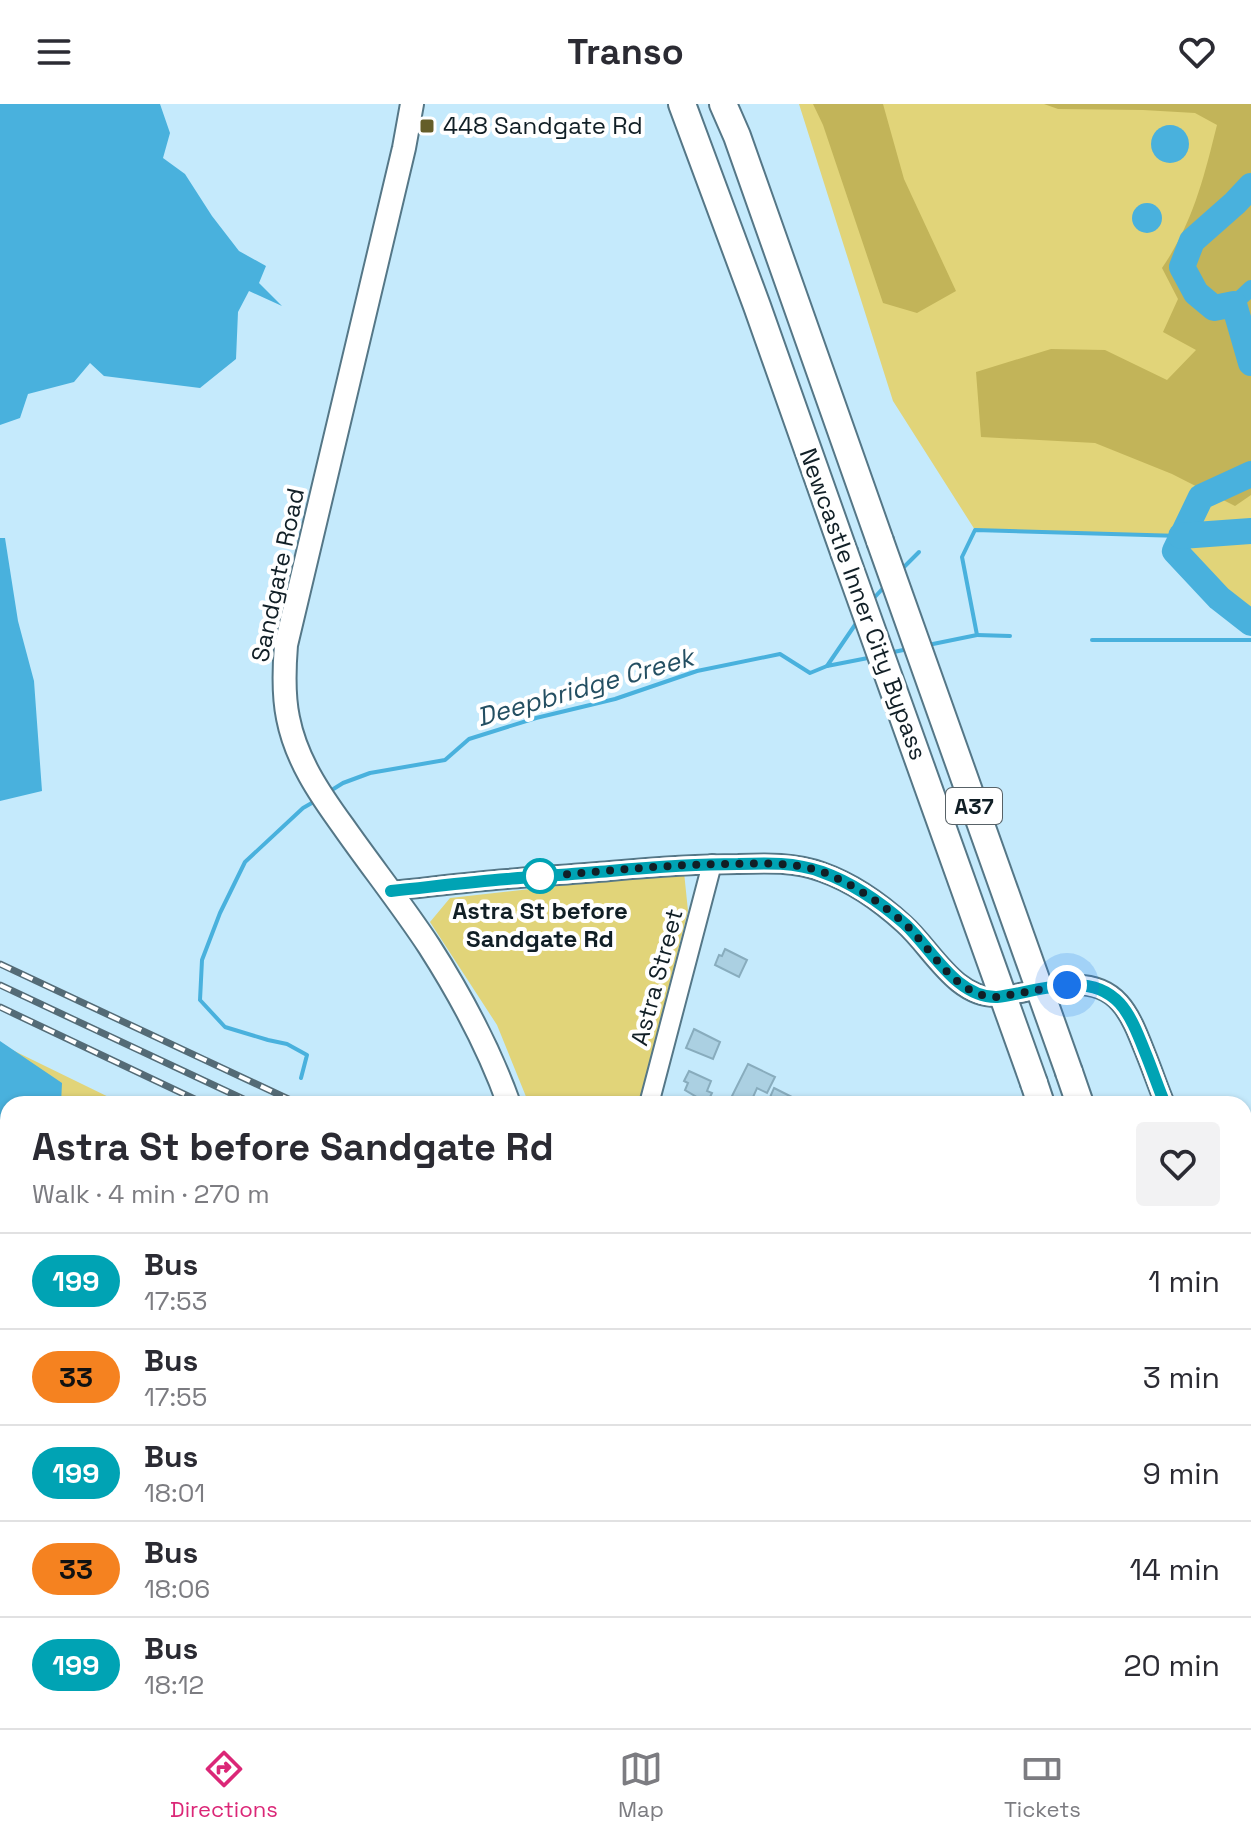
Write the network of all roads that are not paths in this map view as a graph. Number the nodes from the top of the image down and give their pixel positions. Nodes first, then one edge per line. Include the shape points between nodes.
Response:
1 (415, 104) edge
2 (682, 104) edge
3 (726, 104) edge
4 (712, 864) junction
5 (391, 891) junction
6 (1037, 1094) edge
7 (506, 1096) edge
8 (653, 1096) edge
9 (1077, 1096) edge
10 (1162, 1096) edge

1 - 5 main road, Sandgate Road via 286,645 284,682 288,719 303,764
2 - 6 highway, Newcastle Inner City Bypass / A37, bridge
3 - 9 highway, Newcastle Inner City Bypass / A37, bridge
4 - 5 street
4 - 8 street, Astra Street
4 - 10 street via 799,865 846,882 887,908 960,985 977,994 997,997 1067,985 1109,994 1131,1017
5 - 7 main road, Sandgate Road via 469,1013

